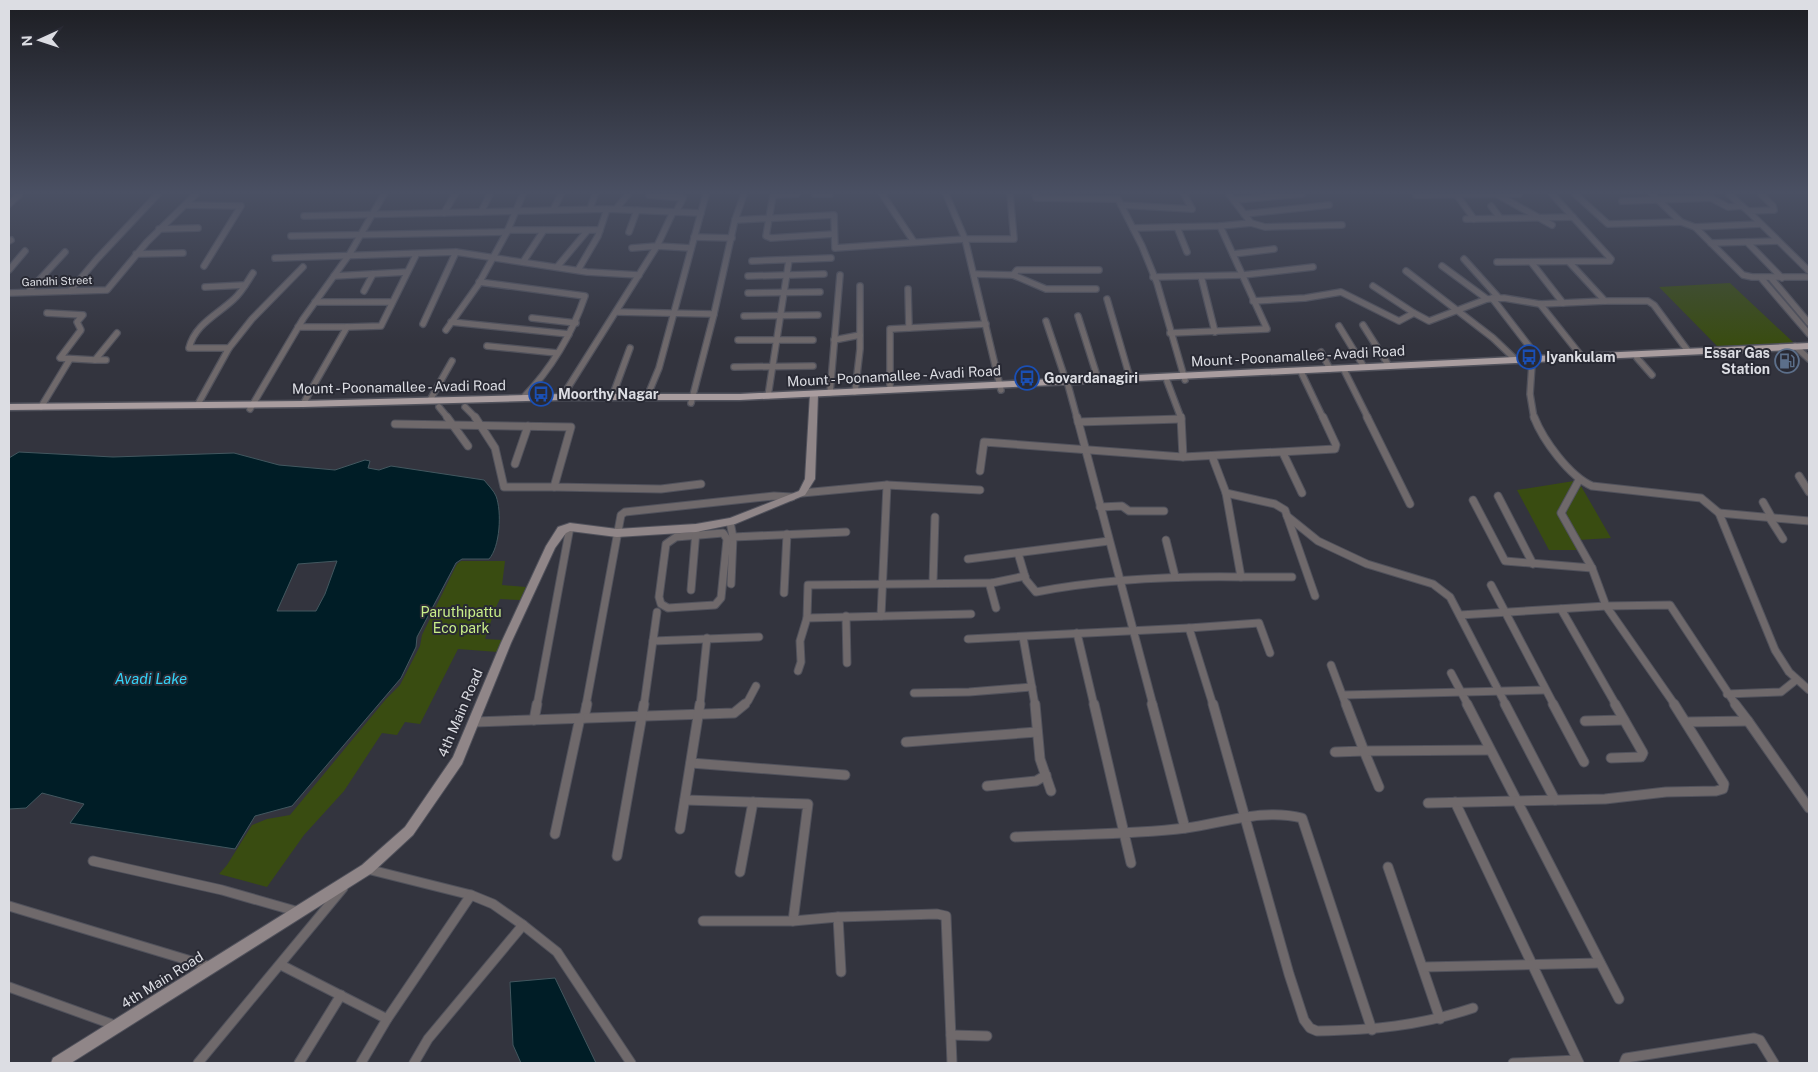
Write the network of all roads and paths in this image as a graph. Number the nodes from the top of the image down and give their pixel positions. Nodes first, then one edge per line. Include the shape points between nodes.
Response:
1 (110, 244) edge
2 (145, 244) edge
3 (218, 244) edge
4 (356, 244) edge
5 (500, 244) edge
6 (535, 244) edge
7 (576, 244) edge
8 (592, 244) edge
9 (692, 244) edge
10 (731, 244) edge
11 (835, 244) edge
12 (887, 244) edge
13 (966, 244) edge
14 (1140, 244) edge
15 (1183, 244) edge
16 (1228, 244) edge
17 (1597, 244) edge
18 (1712, 244) edge
19 (1749, 244) edge
20 (1781, 244) edge
21 (657, 246) junction
22 (632, 248) dead end
23 (691, 248) junction
24 (1274, 249) dead end
25 (25, 251) dead end
26 (65, 252) dead end
27 (456, 252) junction
28 (1187, 252) dead end
29 (183, 253) dead end
30 (136, 254) junction
31 (1233, 254) junction
32 (349, 255) junction
33 (416, 255) junction
34 (493, 257) junction
35 (274, 258) dead end
36 (830, 258) dead end
37 (1464, 259) dead end
38 (789, 260) junction
39 (752, 261) dead end
40 (523, 262) junction
41 (1497, 262) dead end
42 (1531, 262) junction
43 (1569, 262) junction
44 (204, 266) dead end
45 (1442, 266) dead end
46 (303, 267) dead end
47 (557, 267) junction
48 (1313, 267) dead end
49 (9, 270) edge
50 (578, 270) junction
51 (1100, 270) dead end
52 (1809, 270) edge
53 (1406, 271) dead end
54 (253, 272) dead end
55 (407, 272) junction
56 (373, 274) junction
57 (824, 274) dead end
58 (974, 274) junction
59 (639, 275) junction
60 (787, 275) junction
61 (840, 275) dead end
62 (1013, 275) junction
63 (1243, 275) junction
64 (334, 276) junction
65 (748, 276) dead end
66 (1201, 276) junction
67 (1153, 277) junction
68 (1809, 277) edge
69 (1761, 278) junction
70 (1771, 278) junction
71 (1782, 278) junction
72 (479, 282) junction
73 (245, 285) junction
74 (860, 286) dead end
75 (1373, 286) dead end
76 (205, 287) dead end
77 (908, 289) dead end
78 (1096, 289) dead end
79 (70, 291) junction
80 (364, 291) dead end
81 (29, 292) junction
82 (784, 292) junction
83 (820, 292) dead end
84 (9, 293) edge
85 (748, 293) dead end
86 (1493, 298) junction
87 (1107, 299) dead end
88 (1253, 300) junction
89 (1605, 301) junction
90 (315, 302) junction
91 (392, 302) junction
92 (1563, 303) junction
93 (1540, 304) junction
94 (1457, 310) junction
95 (616, 312) junction
96 (46, 313) dead end
97 (674, 313) junction
98 (1414, 313) junction
99 (714, 314) junction
100 (818, 315) dead end
101 (744, 316) dead end
102 (781, 316) junction
103 (1078, 316) dead end
104 (532, 318) dead end
105 (1046, 320) dead end
106 (451, 322) junction
107 (576, 323) junction
108 (1809, 323) edge
109 (423, 324) dead end
110 (986, 324) junction
111 (1363, 325) dead end
112 (1339, 326) dead end
113 (298, 327) junction
114 (347, 327) junction
115 (910, 328) junction
116 (446, 330) dead end
117 (1215, 332) junction
118 (117, 333) dead end
119 (1170, 333) junction
120 (569, 334) junction
121 (1809, 334) edge
122 (860, 335) junction
123 (738, 340) dead end
124 (777, 340) junction
125 (814, 340) dead end
126 (834, 340) junction
127 (487, 346) dead end
128 (229, 348) junction
129 (630, 348) dead end
130 (1804, 349) edge
131 (1688, 351) junction
132 (1321, 352) dead end
133 (557, 353) junction
134 (1582, 357) junction
135 (1638, 358) junction
136 (70, 359) junction
137 (1809, 359) edge
138 (95, 360) junction
139 (106, 360) dead end
140 (1516, 360) junction
141 (452, 361) dead end
142 (1534, 361) junction
143 (734, 366) dead end
144 (813, 366) dead end
145 (1389, 366) junction
146 (773, 367) junction
147 (1364, 367) junction
148 (1330, 369) junction
149 (1345, 372) junction
150 (1302, 374) junction
151 (1652, 375) dead end
152 (1130, 378) junction
153 (1184, 378) junction
154 (1098, 379) junction
155 (1167, 381) junction
156 (1067, 383) junction
157 (1000, 388) junction
158 (890, 390) junction
159 (855, 392) junction
160 (830, 394) junction
161 (768, 396) junction
162 (562, 397) junction
163 (612, 397) junction
164 (647, 397) junction
165 (814, 397) junction
166 (523, 398) junction
167 (430, 400) junction
168 (692, 400) junction
169 (198, 404) junction
170 (303, 404) junction
171 (41, 406) junction
172 (466, 406) junction
173 (9, 407) edge
174 (251, 407) junction
175 (439, 407) junction
176 (9, 412) edge
177 (1182, 419) junction
178 (1078, 422) junction
179 (395, 424) dead end
180 (453, 425) junction
181 (481, 426) junction
182 (528, 426) junction
183 (468, 446) dead end
184 (1085, 450) junction
185 (1283, 453) junction
186 (1212, 456) junction
187 (1183, 457) junction
188 (515, 464) dead end
189 (980, 471) dead end
190 (1799, 476) dead end
191 (1579, 480) junction
192 (701, 484) dead end
193 (887, 485) junction
194 (554, 487) junction
195 (980, 490) dead end
196 (1809, 492) edge
197 (1226, 493) junction
198 (1302, 493) dead end
199 (797, 495) junction
200 (1498, 496) dead end
201 (1473, 500) dead end
202 (1763, 502) dead end
203 (1410, 504) dead end
204 (1100, 506) junction
205 (1164, 511) dead end
206 (1719, 513) junction
207 (1287, 516) junction
208 (935, 517) dead end
209 (1771, 518) junction
210 (1809, 521) edge
211 (730, 522) junction
212 (570, 527) junction
213 (696, 531) junction
214 (846, 532) dead end
215 (617, 533) junction
216 (786, 534) junction
217 (733, 537) junction
218 (1783, 539) dead end
219 (1166, 540) dead end
220 (1110, 541) junction
221 (1018, 553) junction
222 (968, 559) dead end
223 (1533, 564) junction
224 (1592, 568) junction
225 (1025, 576) junction
226 (1175, 576) junction
227 (1241, 577) junction
228 (1292, 577) dead end
229 (1120, 579) junction
230 (933, 582) junction
231 (992, 583) junction
232 (731, 584) dead end
233 (883, 585) junction
234 (1491, 585) dead end
235 (692, 590) dead end
236 (784, 593) dead end
237 (1315, 596) dead end
238 (1606, 606) junction
239 (996, 608) dead end
240 (1561, 609) junction
241 (657, 612) dead end
242 (1504, 613) junction
243 (971, 614) dead end
244 (1460, 615) junction
245 (846, 616) junction
246 (882, 616) junction
247 (807, 618) junction
248 (1189, 628) junction
249 (1134, 629) junction
250 (1078, 633) junction
251 (759, 637) dead end
252 (1023, 637) junction
253 (707, 638) junction
254 (968, 639) dead end
255 (653, 641) junction
256 (1270, 653) dead end
257 (846, 663) dead end
258 (1331, 665) dead end
259 (798, 671) dead end
260 (1451, 673) dead end
261 (1796, 680) junction
262 (756, 686) dead end
263 (1032, 687) junction
264 (1545, 690) junction
265 (1809, 690) edge
266 (1498, 691) junction
267 (1461, 692) junction
268 (914, 693) dead end
269 (1727, 694) junction
270 (1343, 695) junction
271 (699, 714) junction
272 (642, 716) junction
273 (582, 718) junction
274 (534, 720) junction
275 (1624, 720) junction
276 (1585, 721) dead end
277 (1748, 721) junction
278 (475, 722) junction
279 (1687, 722) junction
280 (1037, 732) junction
281 (906, 742) dead end
282 (1490, 750) junction
283 (1364, 751) junction
284 (1335, 752) dead end
285 (1611, 758) dead end
286 (1584, 762) dead end
287 (691, 764) junction
288 (845, 775) dead end
289 (1046, 775) junction
290 (987, 786) dead end
291 (1379, 787) dead end
292 (1051, 791) dead end
293 (685, 800) junction
294 (1555, 800) junction
295 (1516, 801) junction
296 (753, 802) junction
297 (1455, 802) junction
298 (1428, 803) dead end
299 (1809, 808) edge
300 (1244, 817) junction
301 (1186, 828) junction
302 (680, 829) dead end
303 (1124, 831) junction
304 (555, 834) dead end
305 (1015, 837) dead end
306 (617, 856) dead end
307 (93, 861) dead end
308 (1131, 863) dead end
309 (1388, 867) dead end
310 (368, 869) junction
311 (740, 872) dead end
312 (348, 882) junction
313 (471, 895) junction
314 (9, 906) edge
315 (300, 912) junction
316 (838, 917) junction
317 (703, 921) dead end
318 (793, 921) junction
319 (524, 925) junction
320 (1600, 963) junction
321 (280, 965) junction
322 (1532, 966) junction
323 (212, 967) junction
324 (1424, 967) junction
325 (841, 972) dead end
326 (9, 987) edge
327 (341, 995) junction
328 (1619, 999) dead end
329 (1473, 1008) dead end
330 (387, 1019) junction
331 (1440, 1019) junction
332 (118, 1026) junction
333 (1372, 1030) junction
334 (951, 1036) junction
335 (987, 1036) dead end
336 (1578, 1062) edge
337 (58, 1063) edge
338 (198, 1063) edge
339 (299, 1063) edge
340 (361, 1063) edge
341 (414, 1063) edge
342 (631, 1063) edge
343 (952, 1063) edge
344 (1513, 1063) edge
345 (1624, 1063) edge
346 (1774, 1063) edge

1 - 79 street
2 - 30 street
3 - 44 street
4 - 32 street
5 - 34 street
6 - 40 street
7 - 47 street
8 - 50 street
9 - 23 street
10 - 99 street
11 - 12 street via 835,248
13 - 58 street
14 - 67 street
15 - 28 street
16 - 31 street
17 - 43 street via 1611,259 1610,262
18 - 69 street via 1743,275
19 - 71 street
20 - 52 street
21 - 22 street
21 - 23 street
21 - 59 street
23 - 97 street
24 - 31 street
25 - 49 street
26 - 81 street
27 - 33 street
27 - 34 street
27 - 109 street
29 - 30 street
30 - 79 street, Gandhi Street via 107,290
31 - 63 street
32 - 33 street
32 - 35 street
32 - 64 street
33 - 55 street
34 - 40 street
34 - 72 street
36 - 38 street
37 - 86 street
38 - 39 street
38 - 60 street
40 - 47 street
41 - 42 street
42 - 43 street
42 - 92 street
43 - 89 street
45 - 86 street
46 - 128 street via 252,319
47 - 50 street
48 - 63 street
50 - 59 street
51 - 62 street via 1017,270
53 - 94 street
54 - 73 street
55 - 56 street
55 - 91 street
56 - 64 street
56 - 80 street
57 - 60 street
58 - 62 street
58 - 110 street
59 - 95 street
60 - 65 street
60 - 82 street
61 - 126 street
62 - 78 street via 1046,289
63 - 66 street
63 - 88 street
64 - 90 street
66 - 67 street
66 - 117 street
67 - 119 street
68 - 71 street
69 - 70 street
69 - 121 street
70 - 71 street
70 - 108 street
72 - 106 street
72 - 107 street via 585,296
73 - 76 street
73 - 128 street via 197,331 188,348
74 - 122 street
75 - 98 street
77 - 115 street
79 - 81 street, Gandhi Street
81 - 84 street, Gandhi Street
82 - 83 street
82 - 85 street
82 - 102 street
86 - 93 street
86 - 94 street
86 - 142 street
87 - 152 street
88 - 98 street via 1305,298 1341,292 1399,321
88 - 117 street via 1267,329
89 - 92 street
89 - 131 street via 1648,301
90 - 91 street
90 - 113 street
91 - 114 street via 381,326
92 - 93 street
93 - 134 street
94 - 98 street via 1430,321
94 - 140 street
95 - 97 street
95 - 162 street
96 - 136 street via 83,313 77,322 81,330 59,357
97 - 99 street
97 - 164 street via 659,368
99 - 168 street
100 - 102 street
101 - 102 street
102 - 124 street
103 - 154 street
104 - 107 street
105 - 156 street
106 - 116 street
106 - 120 street
107 - 120 street
110 - 115 street
110 - 157 street
111 - 145 street
112 - 147 street
113 - 114 street
113 - 174 street
114 - 170 street
115 - 158 street via 890,329
117 - 119 street
118 - 138 street
119 - 153 street
120 - 133 street
122 - 126 street
122 - 159 street
123 - 124 street
124 - 125 street
124 - 146 street
126 - 160 street
127 - 133 street
128 - 169 street
129 - 163 street
130 - 131 main road, Mount - Poonamallee - Avadi Road
130 - 135 main road, Mount - Poonamallee - Avadi Road
130 - 137 street
131 - 134 main road, Mount - Poonamallee - Avadi Road
132 - 148 street
133 - 166 street via 542,378
134 - 142 main road, Mount - Poonamallee - Avadi Road
135 - 142 main road, Mount - Poonamallee - Avadi Road
135 - 151 street
136 - 138 street
136 - 171 street
138 - 139 street
140 - 142 main road, Mount - Poonamallee - Avadi Road
140 - 145 main road, Mount - Poonamallee - Avadi Road
141 - 167 street
142 - 149 main road, Mount - Poonamallee - Avadi Road
142 - 191 street via 1530,395 1533,420
143 - 146 street
144 - 146 street
145 - 147 main road, Mount - Poonamallee - Avadi Road
146 - 161 street
147 - 148 main road, Mount - Poonamallee - Avadi Road
148 - 153 main road, Mount - Poonamallee - Avadi Road
149 - 150 main road, Mount - Poonamallee - Avadi Road
149 - 203 street
150 - 153 main road, Mount - Poonamallee - Avadi Road
150 - 185 street via 1336,446 1335,450
152 - 153 main road, Mount - Poonamallee - Avadi Road
152 - 154 main road, Mount - Poonamallee - Avadi Road
153 - 155 main road, Mount - Poonamallee - Avadi Road
154 - 156 main road, Mount - Poonamallee - Avadi Road
155 - 156 main road, Mount - Poonamallee - Avadi Road
155 - 177 street
156 - 157 main road, Mount - Poonamallee - Avadi Road
156 - 178 street
157 - 158 main road, Mount - Poonamallee - Avadi Road
157 - 165 main road, Mount - Poonamallee - Avadi Road
158 - 159 main road, Mount - Poonamallee - Avadi Road
159 - 160 main road, Mount - Poonamallee - Avadi Road
160 - 165 main road, Mount - Poonamallee - Avadi Road
161 - 165 main road, Mount - Poonamallee - Avadi Road
161 - 168 main road, Mount - Poonamallee - Avadi Road
162 - 163 main road, Mount - Poonamallee - Avadi Road
162 - 166 main road, Mount - Poonamallee - Avadi Road
163 - 164 main road, Mount - Poonamallee - Avadi Road
164 - 168 main road, Mount - Poonamallee - Avadi Road
165 - 168 main road, Mount - Poonamallee - Avadi Road
165 - 199 main road via 810,479
166 - 167 main road, Mount - Poonamallee - Avadi Road
167 - 170 main road, Mount - Poonamallee - Avadi Road
168 - 172 main road, Mount - Poonamallee - Avadi Road
169 - 171 main road, Mount - Poonamallee - Avadi Road
169 - 174 main road, Mount - Poonamallee - Avadi Road
170 - 174 main road, Mount - Poonamallee - Avadi Road
171 - 173 main road, Mount - Poonamallee - Avadi Road
172 - 175 main road, Mount - Poonamallee - Avadi Road
172 - 181 street
174 - 175 main road, Mount - Poonamallee - Avadi Road
174 - 176 main road, Mount - Poonamallee - Avadi Road
175 - 180 street
177 - 178 street
177 - 187 street
178 - 184 street
179 - 180 street
180 - 181 street
180 - 183 street
181 - 182 street
181 - 194 street via 496,448 504,487
182 - 188 street
182 - 194 street via 571,427
184 - 187 street
184 - 189 street via 984,442
184 - 204 street
185 - 186 street
185 - 198 street
186 - 187 street
186 - 197 street
190 - 196 street
191 - 206 street via 1592,486 1701,498
191 - 224 street via 1561,513
192 - 194 street via 661,489
193 - 195 street
193 - 199 street
193 - 233 street
197 - 207 street via 1276,504
197 - 227 street
199 - 211 main road
199 - 215 street via 625,512 619,519
200 - 223 street
201 - 223 street via 1505,561
202 - 209 street
204 - 205 street via 1122,506 1129,511
204 - 220 street
206 - 209 street
206 - 261 street via 1775,650
207 - 237 street
207 - 244 street via 1318,541 1367,564 1433,584 1450,598
208 - 230 street
209 - 210 street
209 - 218 street
211 - 213 main road
211 - 217 street
212 - 215 main road
212 - 274 street
212 - 278 main road, 4th Main Road via 556,537 538,572
213 - 213 street via 726,536 721,598 715,605 706,607 668,608 661,604 659,597 666,544
213 - 215 main road
213 - 235 street
214 - 216 street
215 - 273 street
216 - 217 street
216 - 236 street
217 - 232 street
219 - 226 street
220 - 221 street
220 - 229 street
221 - 222 street
221 - 225 street
223 - 224 street
224 - 238 street
225 - 229 street via 1026,584 1036,592
225 - 231 street
226 - 227 street
226 - 229 street
227 - 228 street
229 - 249 street
230 - 231 street
230 - 233 street
231 - 239 street
233 - 246 street
233 - 247 street via 808,586
234 - 242 street
238 - 240 street
238 - 269 street via 1670,605
238 - 279 street
240 - 242 street
240 - 275 street
241 - 255 street
242 - 244 street
242 - 264 street
243 - 246 street
244 - 266 street
245 - 246 street
245 - 247 street
245 - 257 street
247 - 259 street via 800,641
248 - 249 street
248 - 256 street via 1259,623
248 - 300 street
249 - 250 street
249 - 301 street
250 - 252 street
250 - 303 street
251 - 253 street
252 - 254 street
252 - 263 street
253 - 255 street
253 - 271 street
255 - 272 street
258 - 270 street
260 - 267 street
261 - 265 street
261 - 269 street via 1781,692
262 - 271 street via 748,701 734,714
263 - 268 street
263 - 280 street
264 - 266 street
264 - 286 street
266 - 267 street
266 - 294 street
267 - 270 street
267 - 282 street
269 - 277 street
270 - 283 street
271 - 272 street
271 - 287 street
272 - 273 street
272 - 306 street
273 - 274 street
273 - 304 street
274 - 278 street
275 - 276 street
275 - 285 street via 1643,756
277 - 279 street
277 - 299 street
278 - 310 main road, 4th Main Road via 458,760 409,831
279 - 294 street via 1724,784 1723,788 1605,799
280 - 281 street
280 - 289 street via 1040,759
282 - 283 street
282 - 295 street
283 - 284 street
283 - 291 street
287 - 288 street
287 - 293 street
289 - 290 street via 1036,781
289 - 292 street
293 - 296 street
293 - 302 street
294 - 295 street
295 - 297 street
295 - 320 street
296 - 311 street
296 - 318 street via 808,804
297 - 298 street
297 - 322 street
300 - 301 street
300 - 333 street via 1294,815 1302,818
300 - 333 street via 1304,1020 1317,1031
301 - 303 street
303 - 305 street
303 - 308 street
307 - 315 street via 249,895
309 - 324 street
310 - 312 main road, 4th Main Road
310 - 313 street
312 - 315 main road, 4th Main Road
312 - 321 street
313 - 319 street via 493,904
313 - 330 street
314 - 323 street
315 - 323 main road, 4th Main Road
316 - 318 street
316 - 325 street
316 - 334 street via 946,916
317 - 318 street
319 - 341 street via 428,1039
319 - 342 street via 557,952
320 - 322 street
320 - 328 street
321 - 327 street
321 - 338 street
322 - 324 street
322 - 336 street
323 - 332 main road, 4th Main Road
324 - 331 street
326 - 332 street
327 - 330 street
327 - 339 street
329 - 331 street
330 - 340 street
331 - 333 street
332 - 337 main road, 4th Main Road
334 - 335 street
334 - 343 street
336 - 344 street
345 - 346 street via 1626,1058 1754,1038 1760,1040

